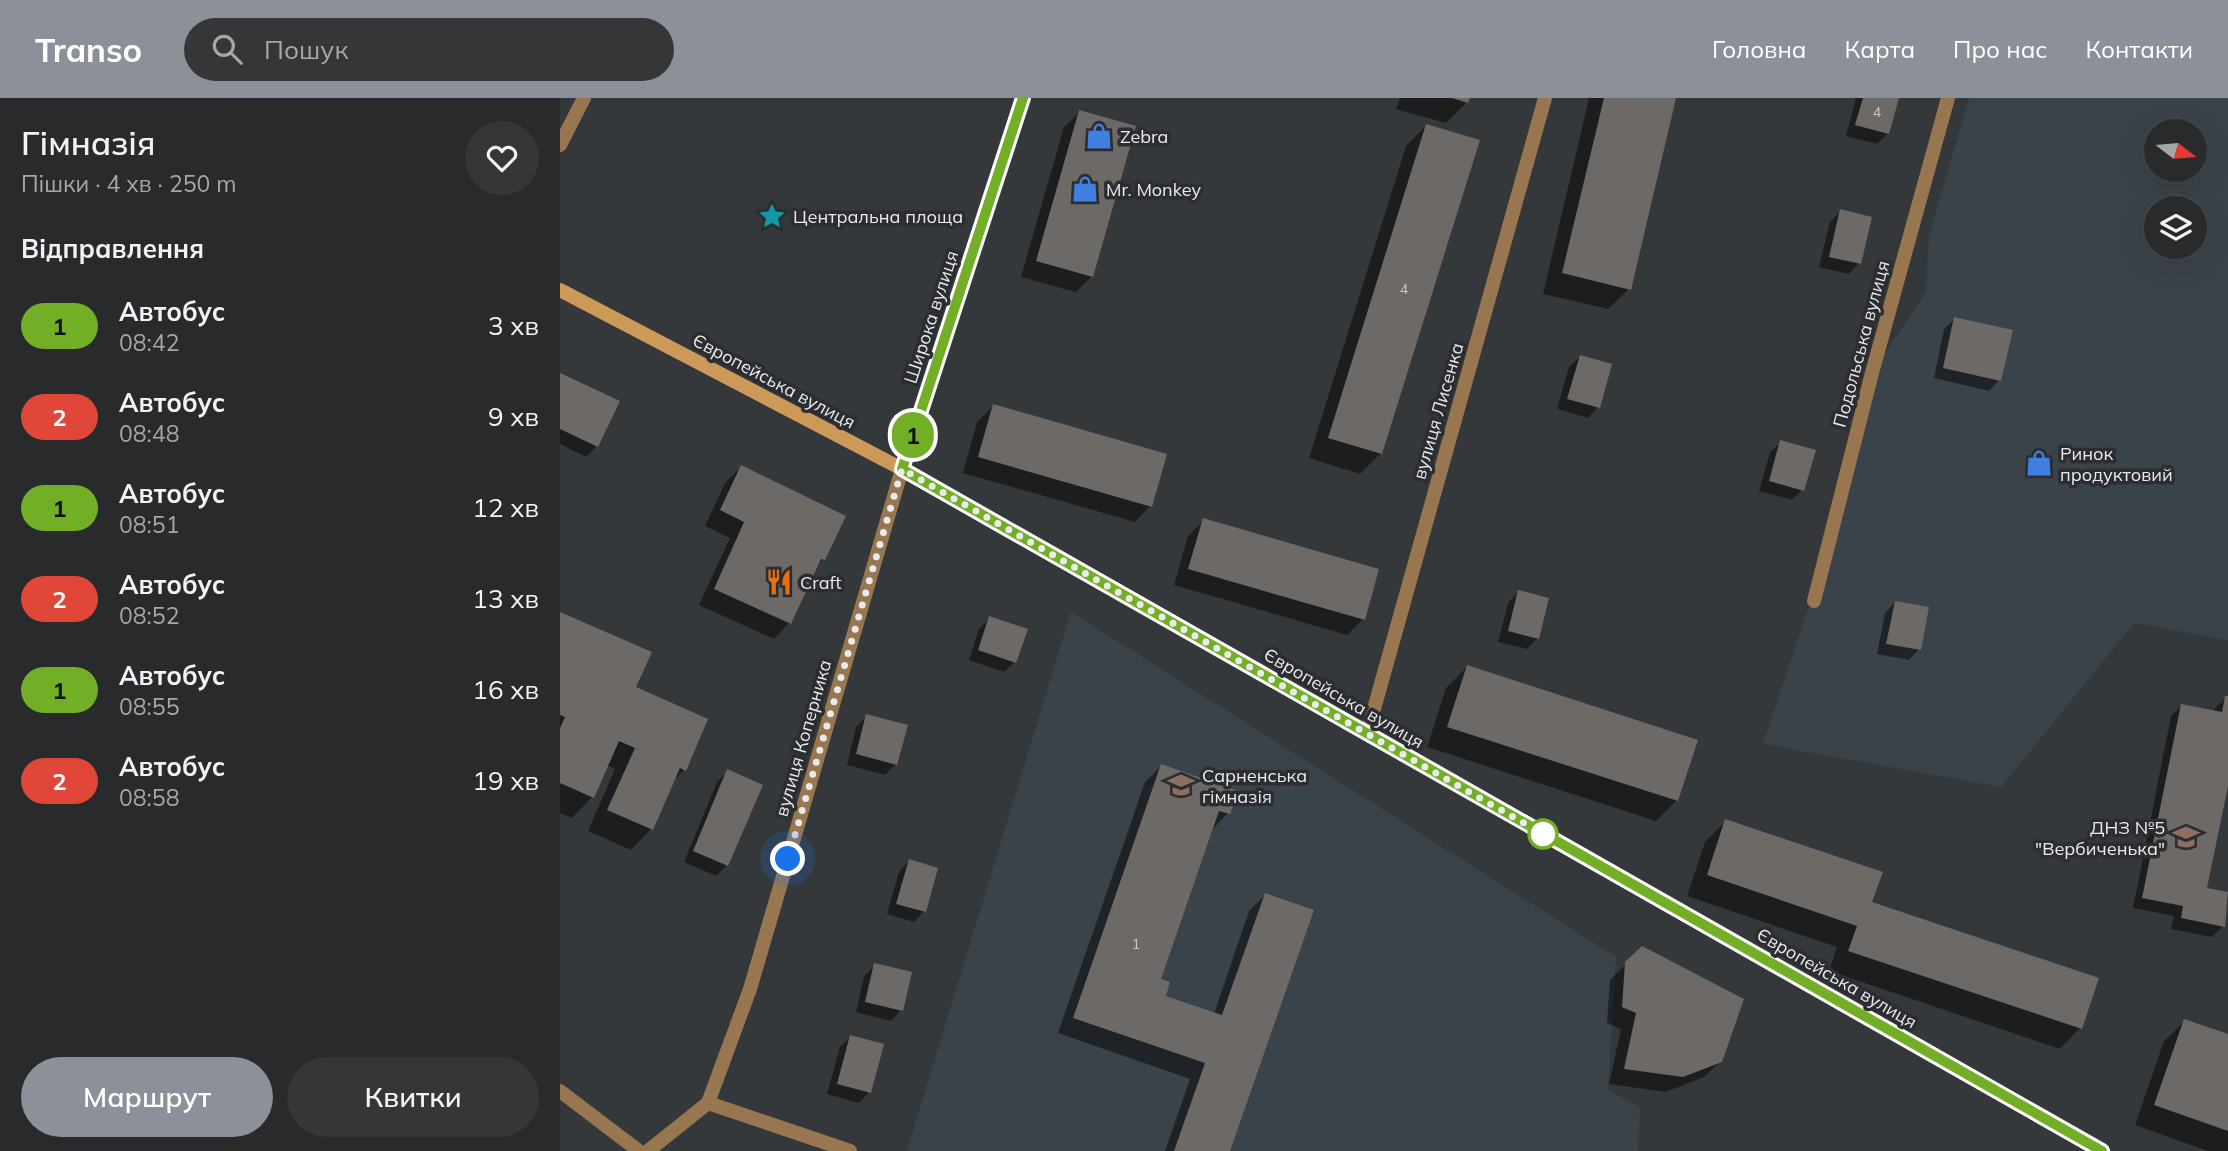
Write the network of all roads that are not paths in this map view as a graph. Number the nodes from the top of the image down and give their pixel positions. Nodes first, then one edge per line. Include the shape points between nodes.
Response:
1 (584, 98) edge
2 (1023, 98) edge
3 (1545, 98) edge
4 (1948, 98) edge
5 (560, 145) edge
6 (560, 290) edge
7 (902, 469) junction
8 (1814, 601) dead end
9 (1367, 734) junction
10 (560, 1091) edge
11 (708, 1103) junction
12 (639, 1151) edge
13 (648, 1151) edge
14 (850, 1151) edge
15 (2102, 1151) edge

1 - 5 street
2 - 7 street, Широка вулиця
3 - 9 street, вулиця Лисенка
4 - 8 street, Подольська вулиця
6 - 7 main road, Європейська вулиця
7 - 9 main road, Європейська вулиця
7 - 11 street, вулиця Коперника via 750,989
9 - 15 main road, Європейська вулиця
10 - 12 street
11 - 13 street
11 - 14 street

